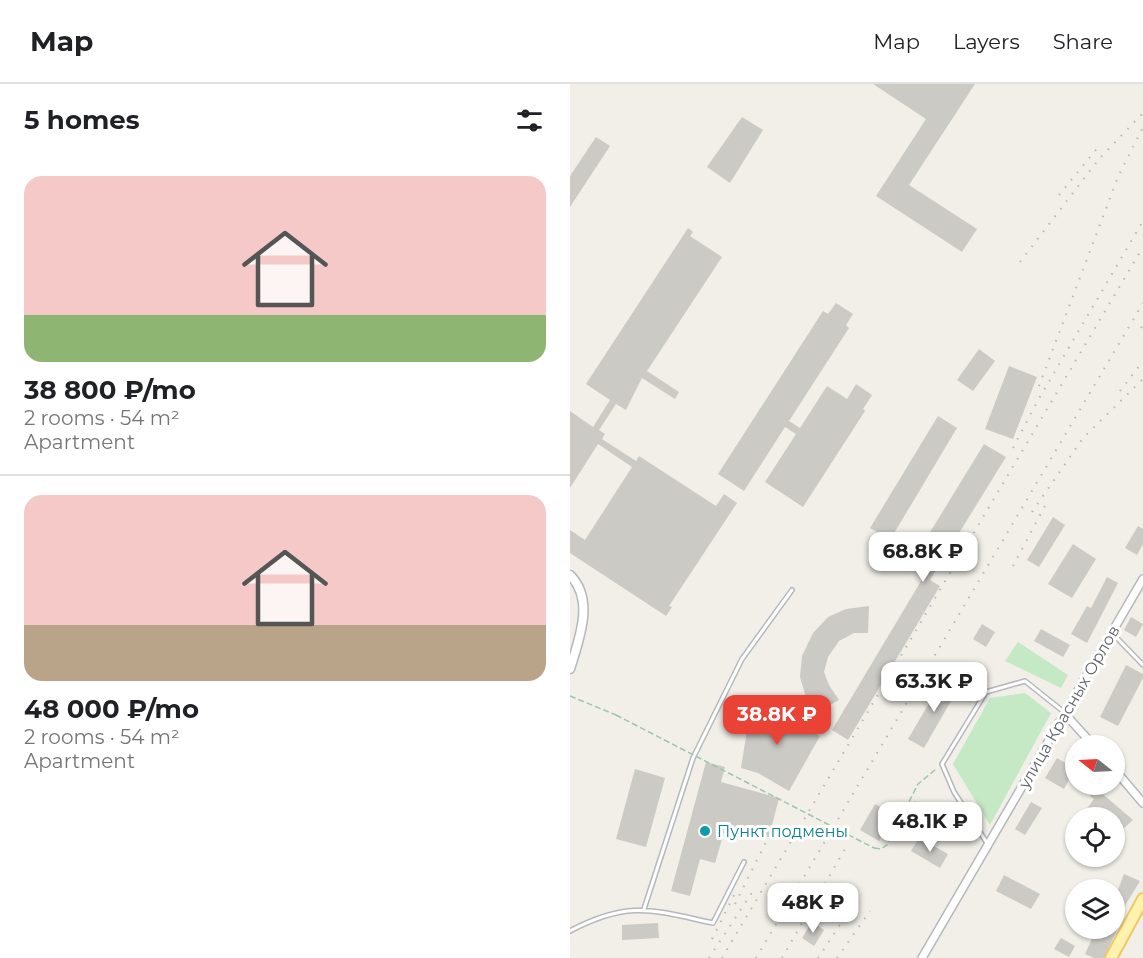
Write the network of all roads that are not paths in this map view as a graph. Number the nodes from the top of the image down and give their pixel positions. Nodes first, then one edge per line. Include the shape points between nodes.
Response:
1 (570, 575) edge
2 (1143, 579) edge
3 (792, 590) dead end
4 (1112, 633) junction
5 (1143, 665) edge
6 (570, 669) edge
7 (1065, 714) junction
8 (1084, 735) edge
9 (1125, 782) edge
10 (1143, 803) edge
11 (989, 845) junction
12 (744, 862) dead end
13 (1143, 899) edge
14 (644, 909) junction
15 (570, 931) edge
16 (922, 958) edge
17 (1111, 958) edge

1 - 6 street via 578,583 584,610
2 - 4 street, улица Красных Орлов
3 - 14 lane via 742,659 693,758
4 - 5 lane
4 - 7 street, улица Красных Орлов
7 - 8 street
7 - 11 street, улица Красных Орлов
7 - 11 lane via 1025,681 986,692 942,764 954,792
9 - 10 street
11 - 16 street, улица Красных Орлов
12 - 14 lane via 713,923
13 - 17 main road
14 - 15 lane via 605,915

